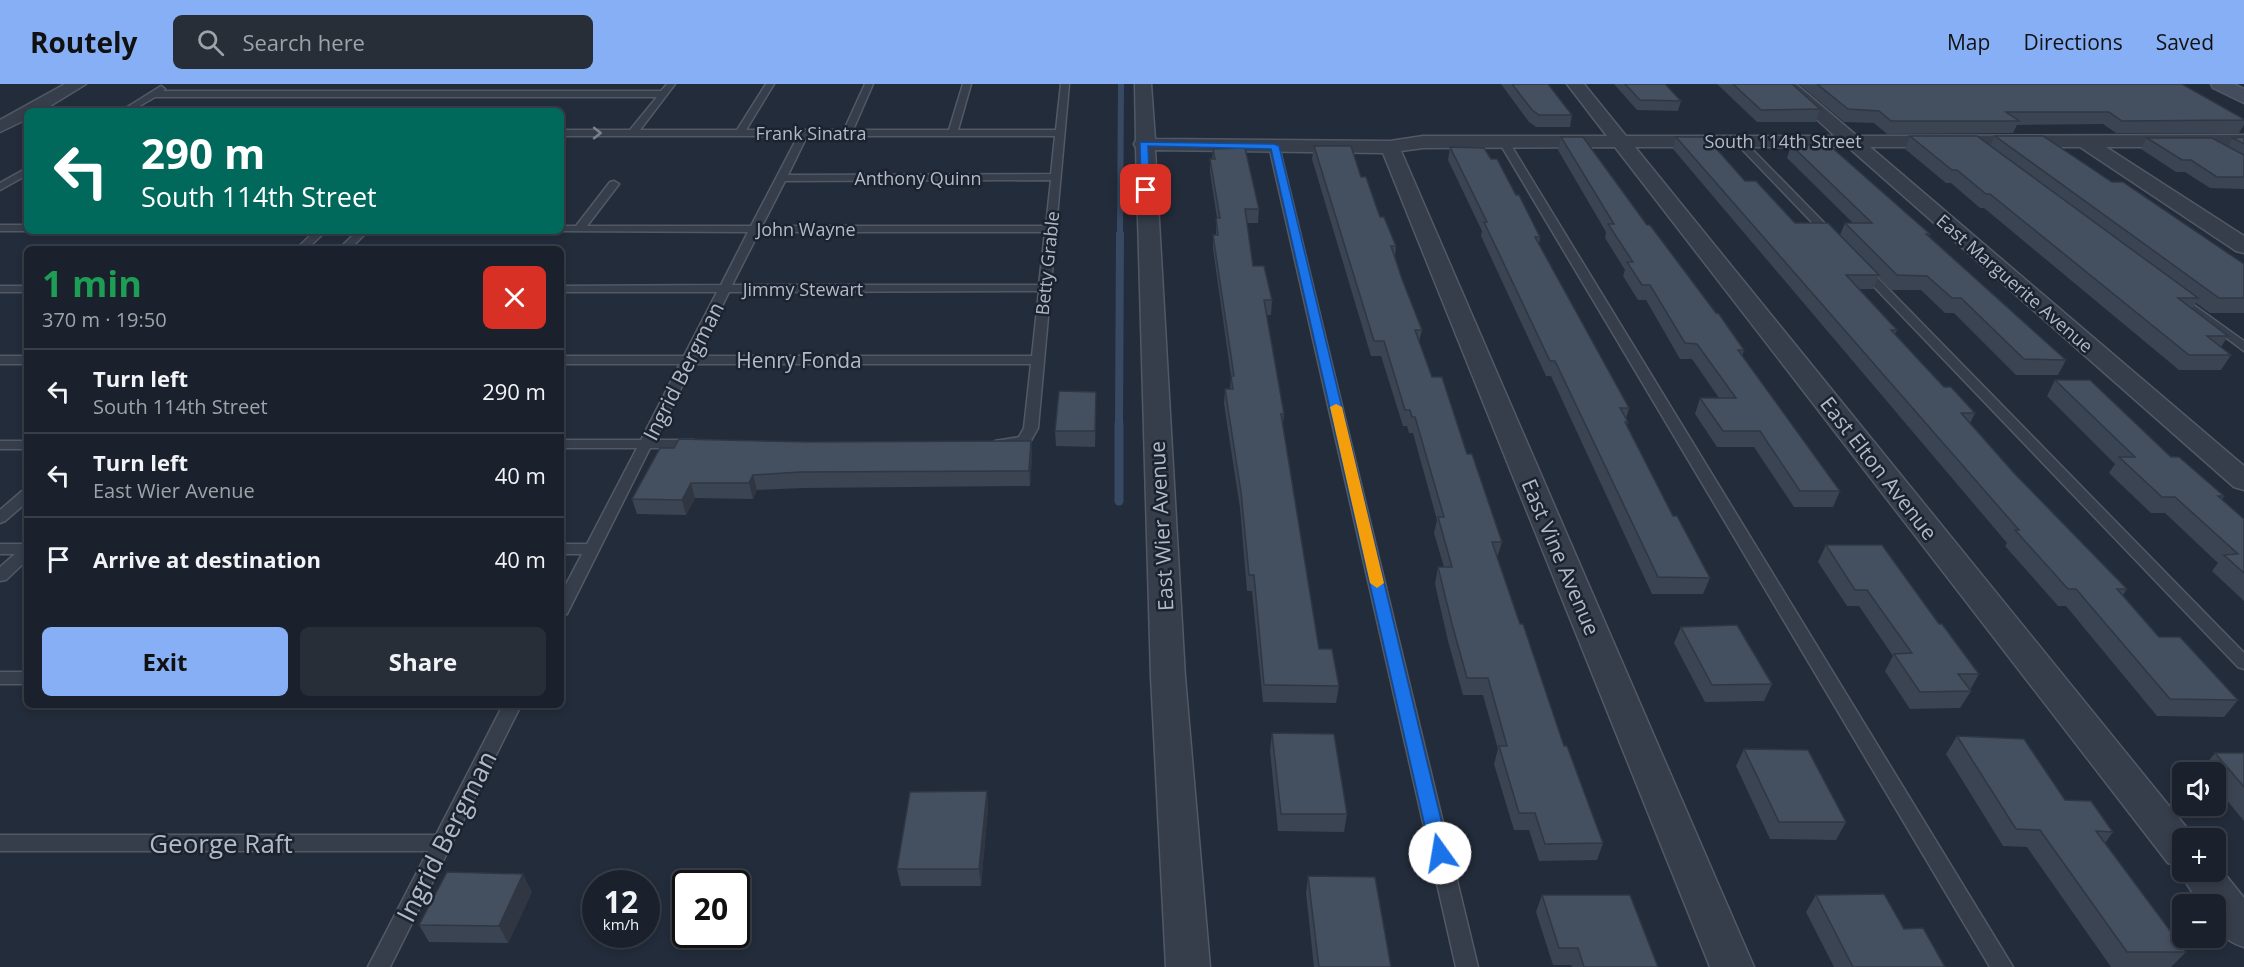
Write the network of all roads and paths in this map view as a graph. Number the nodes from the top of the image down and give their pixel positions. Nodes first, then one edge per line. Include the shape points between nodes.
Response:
1 (78, 84) edge
2 (170, 84) edge
3 (671, 84) edge
4 (770, 84) edge
5 (869, 84) edge
6 (967, 84) edge
7 (1065, 84) edge
8 (1143, 84) edge
9 (1575, 84) edge
10 (1786, 84) edge
11 (2230, 86) edge
12 (153, 94) junction
13 (663, 94) junction
14 (2244, 97) edge
15 (34, 108) edge
16 (130, 108) edge
17 (24, 113) edge
18 (0, 127) edge
19 (564, 133) edge
20 (633, 133) junction
21 (740, 133) junction
22 (804, 133) junction
23 (847, 133) junction
24 (953, 133) junction
25 (1060, 133) junction
26 (1620, 141) junction
27 (1739, 141) junction
28 (1852, 141) junction
29 (1970, 141) junction
30 (2084, 141) junction
31 (2202, 141) junction
32 (2244, 141) edge
33 (1504, 142) junction
34 (1143, 144) junction
35 (1274, 146) junction
36 (1390, 147) junction
37 (2219, 151) edge
38 (1989, 155) edge
39 (24, 173) edge
40 (1056, 177) junction
41 (781, 178) junction
42 (614, 184) dead end
43 (0, 187) edge
44 (0, 228) edge
45 (24, 228) edge
46 (564, 229) edge
47 (579, 229) junction
48 (755, 229) junction
49 (1051, 229) junction
50 (318, 234) edge
51 (360, 234) edge
52 (304, 246) edge
53 (347, 246) edge
54 (2244, 246) edge
55 (1045, 288) junction
56 (0, 289) edge
57 (24, 289) edge
58 (564, 289) edge
59 (725, 289) junction
60 (2168, 290) edge
61 (2244, 346) edge
62 (0, 360) edge
63 (24, 360) edge
64 (564, 360) edge
65 (689, 360) junction
66 (1038, 360) junction
67 (564, 444) edge
68 (646, 444) junction
69 (705, 444) edge
70 (990, 444) edge
71 (0, 445) edge
72 (24, 445) edge
73 (2244, 481) edge
74 (24, 497) edge
75 (0, 518) edge
76 (0, 549) edge
77 (564, 549) edge
78 (592, 549) junction
79 (24, 550) edge
80 (24, 553) edge
81 (0, 576) edge
82 (564, 604) edge
83 (2244, 663) edge
84 (0, 678) edge
85 (24, 678) edge
86 (510, 708) edge
87 (2172, 838) edge
88 (0, 843) edge
89 (442, 843) junction
90 (2207, 882) edge
91 (2244, 929) edge
92 (379, 967) edge
93 (1188, 967) edge
94 (1467, 967) edge
95 (1732, 967) edge
96 (2002, 967) edge

1 - 15 street
2 - 12 lane
3 - 13 lane
4 - 21 lane
5 - 23 lane
6 - 24 lane
7 - 25 lane, Betty Grable
8 - 34 street, East Wier Avenue
9 - 26 street, East Elton Avenue
10 - 28 street, East Marguerite Avenue
11 - 14 main road
12 - 13 lane
12 - 16 lane
13 - 20 lane
17 - 18 street
19 -> 20 lane, Frank Sinatra
20 - 21 lane, Frank Sinatra
21 - 22 lane, Frank Sinatra
22 - 23 lane, Frank Sinatra
22 - 41 lane, Ingrid Bergman
23 - 24 lane, Frank Sinatra
24 - 25 lane, Frank Sinatra
25 - 40 lane, Betty Grable
26 - 27 street, South 114th Street
26 - 33 street, South 114th Street
26 - 87 street, East Elton Avenue
27 - 28 street, South 114th Street
27 - 83 lane
28 - 29 street, South 114th Street
28 - 73 street, East Marguerite Avenue
29 - 30 street, South 114th Street
29 - 38 lane
30 - 31 street, South 114th Street
30 - 54 street
31 - 32 street, South 114th Street
31 - 37 lane
33 - 36 street, South 114th Street via 1423,142
33 - 96 lane
34 - 35 street, South 114th Street
34 - 93 street, East Wier Avenue via 1168,677
35 - 36 street, South 114th Street
35 - 94 lane
36 - 95 street, East Vine Avenue
39 - 43 lane
40 - 41 lane, Anthony Quinn
40 - 49 lane, Betty Grable
41 - 48 lane, Ingrid Bergman
42 - 47 lane
44 - 45 lane
46 - 47 lane, John Wayne
47 - 48 lane, John Wayne
48 - 49 lane, John Wayne
48 - 59 lane, Ingrid Bergman
49 - 55 lane, Betty Grable
50 - 52 lane
51 - 53 lane
55 - 59 lane, Jimmy Stewart
55 - 66 lane, Betty Grable
56 - 57 lane
58 - 59 lane, Jimmy Stewart
59 - 65 lane, Ingrid Bergman
60 - 61 lane
62 - 63 lane
64 - 65 lane, Henry Fonda
65 - 66 lane, Henry Fonda
65 - 68 lane, Ingrid Bergman
66 - 70 lane, Betty Grable via 1031,428 1024,441
67 - 68 lane
68 - 69 lane
68 - 78 lane, Ingrid Bergman
71 - 72 lane
74 - 75 lane
76 - 79 lane
77 - 78 lane
78 - 82 lane, Ingrid Bergman
80 - 81 lane
84 - 85 lane
86 - 89 lane, Ingrid Bergman
88 - 89 lane, George Raft
89 - 92 lane, Ingrid Bergman
90 - 91 street

